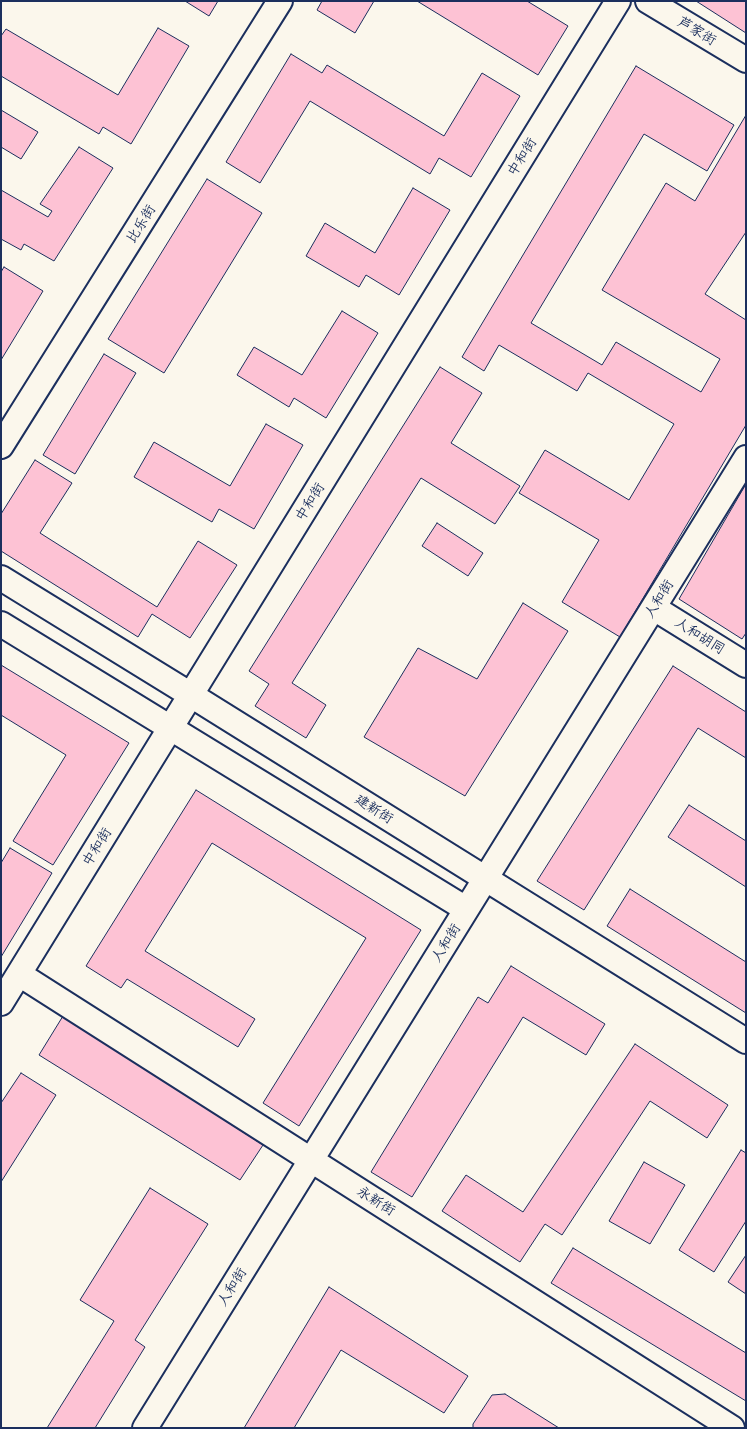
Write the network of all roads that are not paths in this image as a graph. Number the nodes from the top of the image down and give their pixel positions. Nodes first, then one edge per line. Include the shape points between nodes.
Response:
1 (280, 1) edge
2 (618, 1) edge
3 (648, 1) edge
4 (746, 60) edge
5 (1, 446) edge
6 (746, 458) edge
7 (1, 578) edge
8 (654, 608) junction
9 (1, 624) edge
10 (746, 665) edge
11 (192, 694) junction
12 (171, 728) junction
13 (485, 879) junction
14 (466, 909) junction
15 (19, 974) junction
16 (1, 1003) edge
17 (746, 1041) edge
18 (311, 1160) junction
19 (145, 1428) edge
20 (732, 1428) edge

1 - 5 street, 比乐街
2 - 11 street, 中和街
3 - 4 street, 芦家街
6 - 8 street, 人和街
7 - 11 street, 建新街
8 - 10 street, 人和胡同
8 - 13 street, 人和街
9 - 12 street
11 - 12 street, 中和街
11 - 13 street, 建新街
12 - 14 street
12 - 15 street, 中和街
13 - 14 street, 人和街
13 - 17 street, 建新街
14 - 18 street, 人和街
15 - 16 street, 中和街
15 - 18 street, 永新街
18 - 19 street, 人和街
18 - 20 street, 永新街

